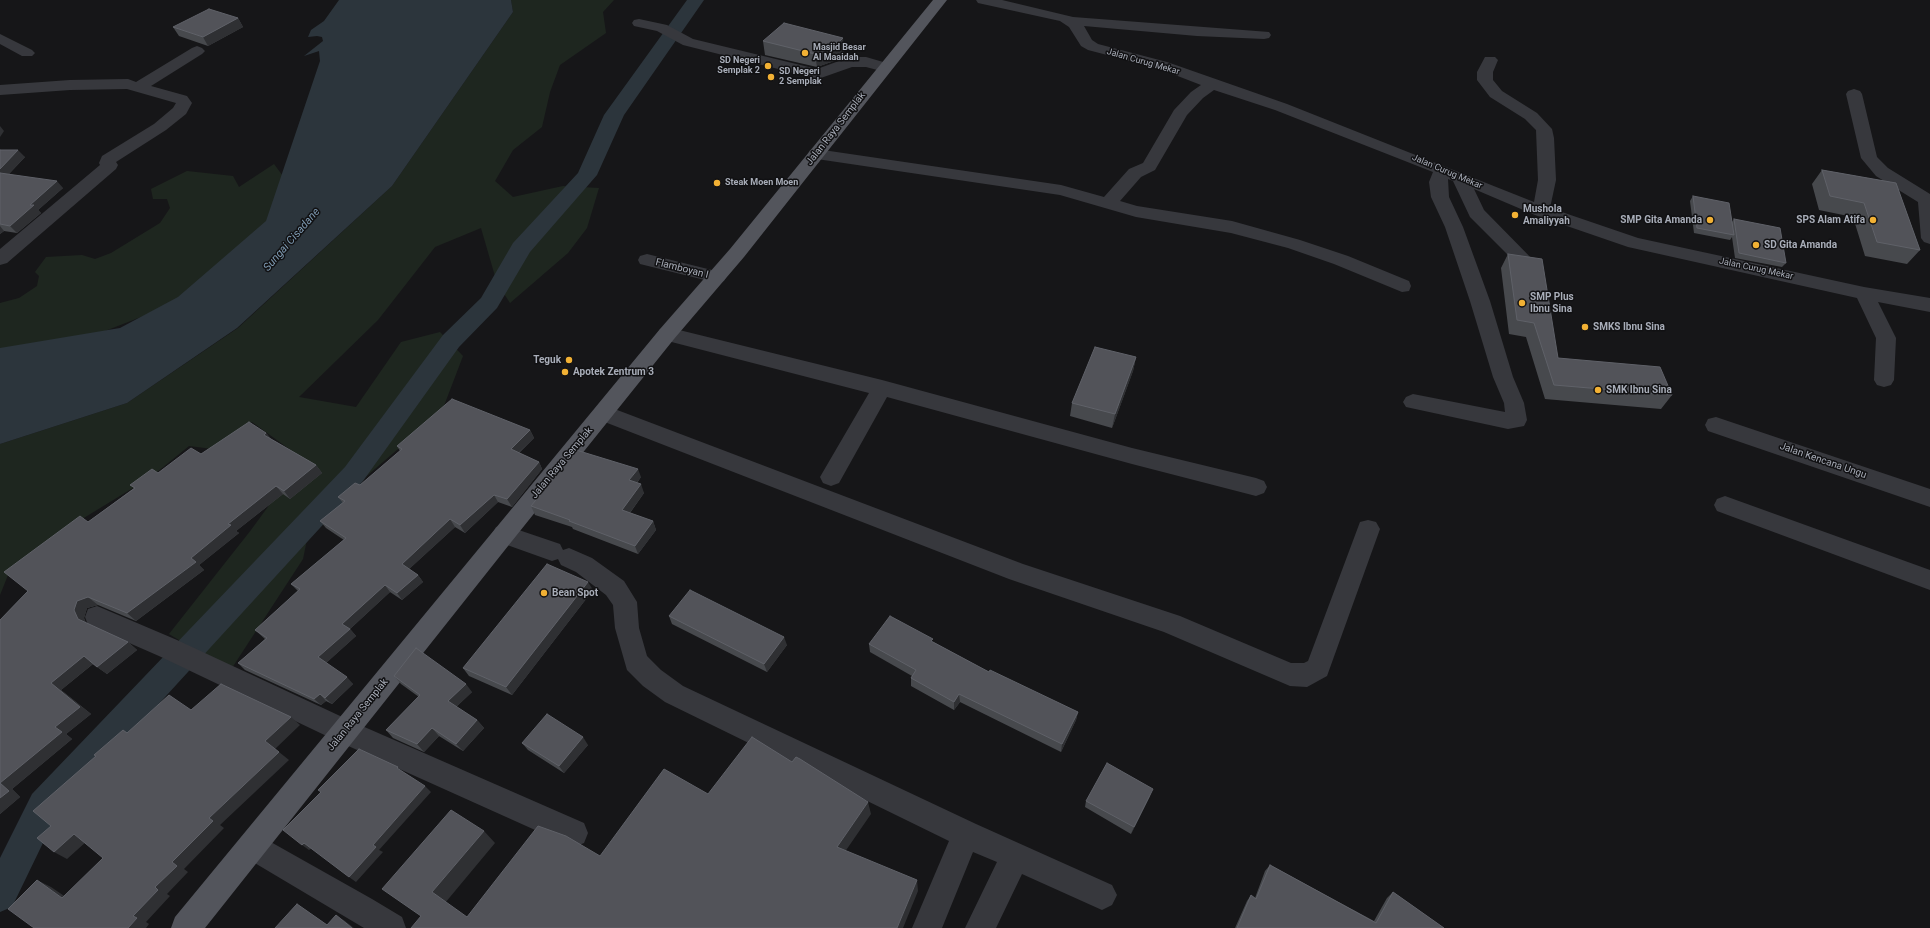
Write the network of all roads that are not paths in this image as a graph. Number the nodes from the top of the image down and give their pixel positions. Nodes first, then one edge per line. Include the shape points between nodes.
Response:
1 (940, 0) edge
2 (984, 0) edge
3 (1072, 21) junction
4 (639, 24) dead end
5 (1264, 35) dead end
6 (0, 38) edge
7 (197, 52) dead end
8 (27, 53) dead end
9 (1490, 60) dead end
10 (885, 67) junction
11 (1212, 84) junction
12 (140, 86) junction
13 (0, 90) edge
14 (1854, 94) dead end
15 (816, 154) junction
16 (1442, 170) junction
17 (1460, 178) junction
18 (1929, 200) edge
19 (1108, 203) junction
20 (1541, 211) junction
21 (1930, 238) edge
22 (0, 259) edge
23 (647, 260) dead end
24 (1529, 264) edge
25 (717, 278) junction
26 (1402, 286) dead end
27 (1864, 293) junction
28 (1930, 305) edge
29 (667, 334) junction
30 (1884, 380) dead end
31 (882, 388) junction
32 (1413, 402) dead end
33 (604, 413) junction
34 (1716, 425) dead end
35 (831, 477) dead end
36 (1256, 487) dead end
37 (1930, 498) edge
38 (1725, 505) dead end
39 (1368, 528) dead end
40 (504, 534) junction
41 (1930, 580) edge
42 (97, 617) dead end
43 (344, 731) junction
44 (574, 833) dead end
45 (966, 834) junction
46 (253, 846) junction
47 (1015, 856) junction
48 (1102, 895) dead end
49 (186, 928) edge
50 (391, 928) edge
51 (928, 928) edge
52 (980, 928) edge

1 - 10 main road, Jalan Raya Semplak
2 - 3 street
3 - 5 street
3 - 11 street, Jalan Curug Mekar via 1086,43 1093,47 1162,65
4 - 10 street via 662,28 688,42 818,74 850,62 866,62
6 - 8 street
7 - 12 street
9 - 20 street via 1485,80 1496,94 1538,122 1544,129 1547,180
10 - 15 main road, Jalan Raya Semplak
11 - 16 street, Jalan Curug Mekar via 1336,128
11 - 19 street via 1180,112 1149,166 1135,173
12 - 13 street via 70,85
12 - 22 street via 181,99 183,106 160,127 108,160 107,163 110,165
14 - 18 street via 1869,158 1882,172
15 - 19 street via 1061,190
15 - 25 main road, Jalan Raya Semplak
16 - 17 street, Jalan Curug Mekar
16 - 32 street via 1438,182 1440,196 1454,227 1480,301 1503,377 1514,403 1516,420 1508,421
17 - 20 street, Jalan Curug Mekar
17 - 24 street via 1476,213
18 - 21 street via 1927,202
19 - 26 street via 1136,211 1232,227 1294,244 1341,260
20 - 27 street, Jalan Curug Mekar via 1634,243
23 - 25 street, Flamboyan I
25 - 29 main road, Jalan Raya Semplak
27 - 28 street, Jalan Curug Mekar
27 - 30 street via 1886,338
29 - 31 street
29 - 33 main road, Jalan Raya Semplak
31 - 35 street
31 - 36 street
33 - 39 street via 1017,572 1171,624 1290,674 1307,675 1318,668
33 - 40 main road, Jalan Raya Semplak
34 - 37 street, Jalan Kencana Ungu
38 - 41 street
40 - 43 main road, Jalan Raya Semplak
40 - 45 street via 584,565 615,588 625,602 627,628 636,662 674,694
42 - 43 street
43 - 44 street
43 - 46 main road, Jalan Raya Semplak
45 - 47 street
45 - 51 street
46 - 49 main road, Jalan Raya Semplak
46 - 50 street
47 - 48 street
47 - 52 street

